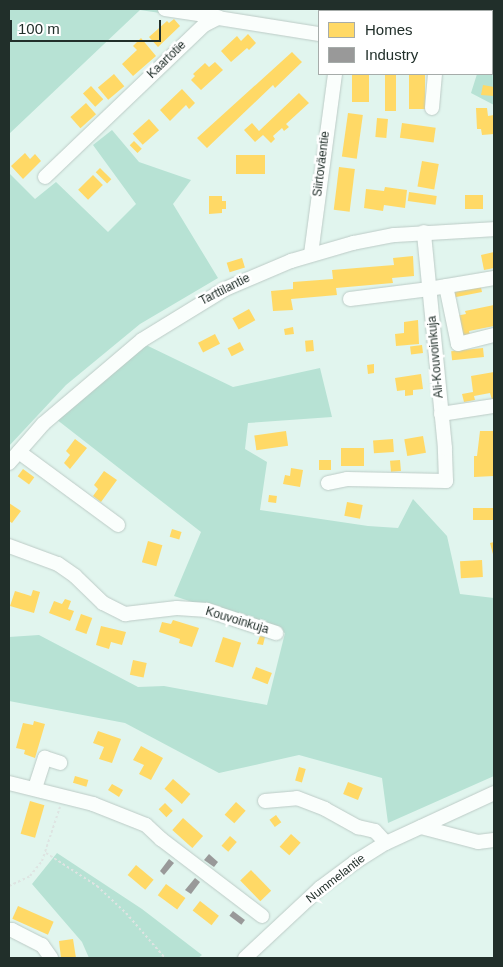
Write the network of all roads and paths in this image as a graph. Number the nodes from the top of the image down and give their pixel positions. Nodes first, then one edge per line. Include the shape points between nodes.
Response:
1 (165, 9) edge
2 (219, 13) edge
3 (318, 34) edge
4 (334, 75) edge
5 (435, 75) edge
6 (432, 108) dead end
7 (45, 177) dead end
8 (494, 229) edge
9 (424, 232) junction
10 (311, 254) junction
11 (494, 278) edge
12 (446, 286) junction
13 (429, 289) junction
14 (350, 299) dead end
15 (494, 335) edge
16 (494, 406) edge
17 (441, 414) junction
18 (19, 452) junction
19 (9, 463) edge
20 (328, 483) dead end
21 (118, 525) dead end
22 (9, 546) edge
23 (276, 633) dead end
24 (60, 763) dead end
25 (9, 783) edge
26 (35, 788) junction
27 (494, 793) edge
28 (63, 795) junction
29 (265, 801) dead end
30 (421, 827) junction
31 (494, 840) edge
32 (478, 842) junction
33 (386, 843) junction
34 (494, 845) edge
35 (46, 853) junction
36 (9, 886) edge
37 (262, 916) dead end
38 (9, 930) edge
39 (51, 958) edge
40 (165, 958) edge
41 (245, 958) edge

1 - 2 street
2 - 3 street
2 - 7 street, Kaartotie
4 - 10 street, Siirtoväentie
5 - 6 street
8 - 9 street, Tarttilantie
9 - 10 street, Tarttilantie via 394,235
9 - 13 street, Ali-Kouvoinkuja
10 - 18 street, Tarttilantie via 225,289 149,335 43,424
11 - 12 street
12 - 13 street
12 - 15 street via 458,344
13 - 14 street
13 - 17 street, Ali-Kouvoinkuja
16 - 17 street
17 - 20 street, Ali-Kouvoinkuja via 446,481 347,479
18 - 19 street, Tarttilantie
18 - 21 street
22 - 23 street, Kouvoinkuja via 58,564 103,603 125,614 177,608 207,610
24 - 26 street via 45,758
25 - 26 street
26 - 28 street
27 - 30 street, Nummelantie
28 - 35 path
28 - 37 street via 146,825
29 - 33 street via 297,798 326,809 358,827 375,831
30 - 32 street
30 - 33 street, Nummelantie
31 - 32 street
32 - 34 street
33 - 41 street, Nummelantie via 320,888
35 - 36 path via 30,876
35 - 40 path via 97,886 126,913
38 - 39 street via 42,945

